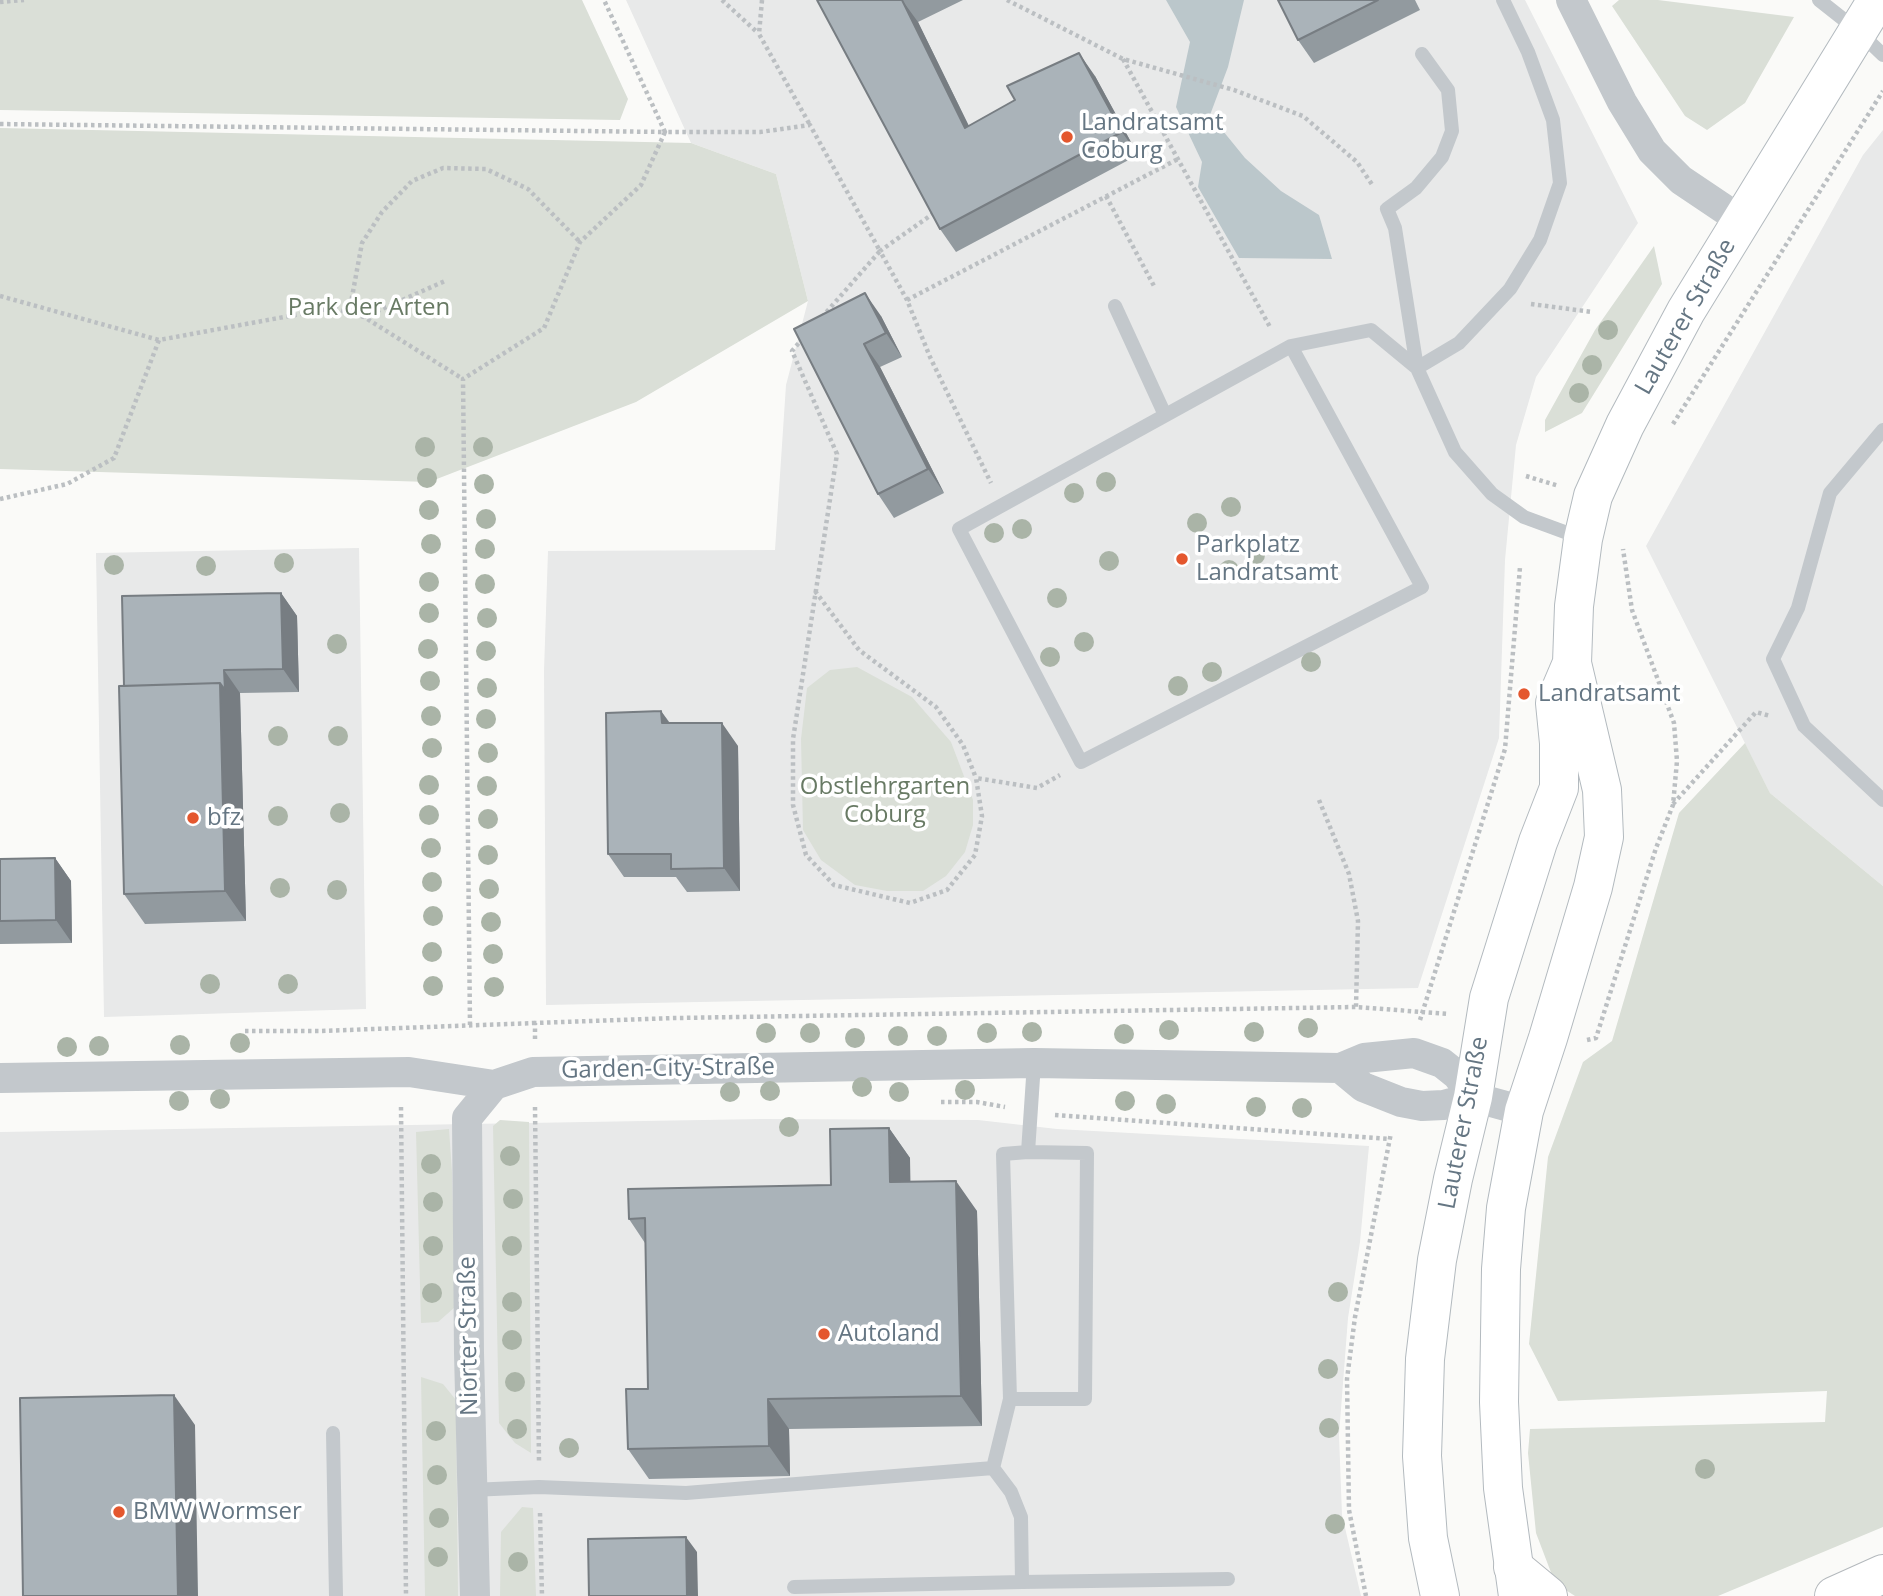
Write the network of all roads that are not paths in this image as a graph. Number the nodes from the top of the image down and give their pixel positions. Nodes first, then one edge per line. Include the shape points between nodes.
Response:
1 (1503, 0) edge
2 (1571, 0) edge
3 (1819, 0) edge
4 (1872, 28) edge
5 (1422, 54) dead end
6 (1742, 220) junction
7 (1115, 306) dead end
8 (1291, 346) junction
9 (1417, 368) junction
10 (1165, 415) junction
11 (1883, 430) edge
12 (1583, 539) junction
13 (1572, 663) junction
14 (1883, 800) edge
15 (1034, 1063) junction
16 (1340, 1068) junction
17 (0, 1078) edge
18 (494, 1085) junction
19 (1473, 1097) junction
20 (1524, 1111) junction
21 (1028, 1152) junction
22 (1010, 1399) junction
23 (333, 1433) dead end
24 (993, 1468) junction
25 (471, 1490) junction
26 (1883, 1574) edge
27 (1228, 1579) dead end
28 (1022, 1582) junction
29 (1516, 1582) edge
30 (794, 1587) dead end
31 (336, 1596) edge
32 (475, 1596) edge
33 (1440, 1596) edge
34 (1548, 1596) edge
35 (1834, 1596) edge

1 - 9 lane via 1553,120 1560,183 1540,240 1510,289 1459,343
2 - 6 street via 1652,151 1681,180
3 - 4 lane
4 - 6 main road, Lauterer Straße
5 - 9 lane via 1448,90 1452,131 1442,157 1416,188 1387,209 1395,228
6 - 12 main road, Lauterer Straße via 1686,311 1625,425 1593,496
7 - 10 lane
8 - 9 lane via 1371,330
8 - 10 lane
8 - 10 lane via 1422,587 1082,762 959,529
9 - 12 lane via 1455,452 1492,494 1524,517
11 - 14 lane via 1830,493 1798,608 1773,659 1804,726
12 - 13 main road, Lauterer Straße
13 - 19 main road, Lauterer Straße via 1555,703 1559,788 1489,998
13 - 20 main road, Lauterer Straße via 1602,790 1604,836 1593,887
15 - 16 street, Garden-City-Straße
15 - 18 street, Garden-City-Straße via 533,1072
15 - 21 lane
16 - 19 street via 1363,1087 1401,1102 1422,1106
16 - 19 street, Garden-City-Straße via 1364,1058 1414,1053 1443,1063
17 - 18 street, Garden-City-Straße via 409,1072
18 - 25 street, Niorter Straße via 467,1118
19 - 20 street
19 - 33 main road, Lauterer Straße via 1437,1260 1425,1359 1422,1456 1428,1538
20 - 29 main road, Lauterer Straße via 1506,1208 1501,1269 1503,1488
21 - 22 lane via 1003,1154
21 - 22 lane via 1087,1153 1085,1399
22 - 24 lane
23 - 31 lane
24 - 25 lane via 686,1493 539,1487
24 - 28 lane via 1011,1492 1021,1517
25 - 32 street, Niorter Straße
26 - 35 main road
27 - 28 lane
28 - 30 lane
29 - 34 main road

